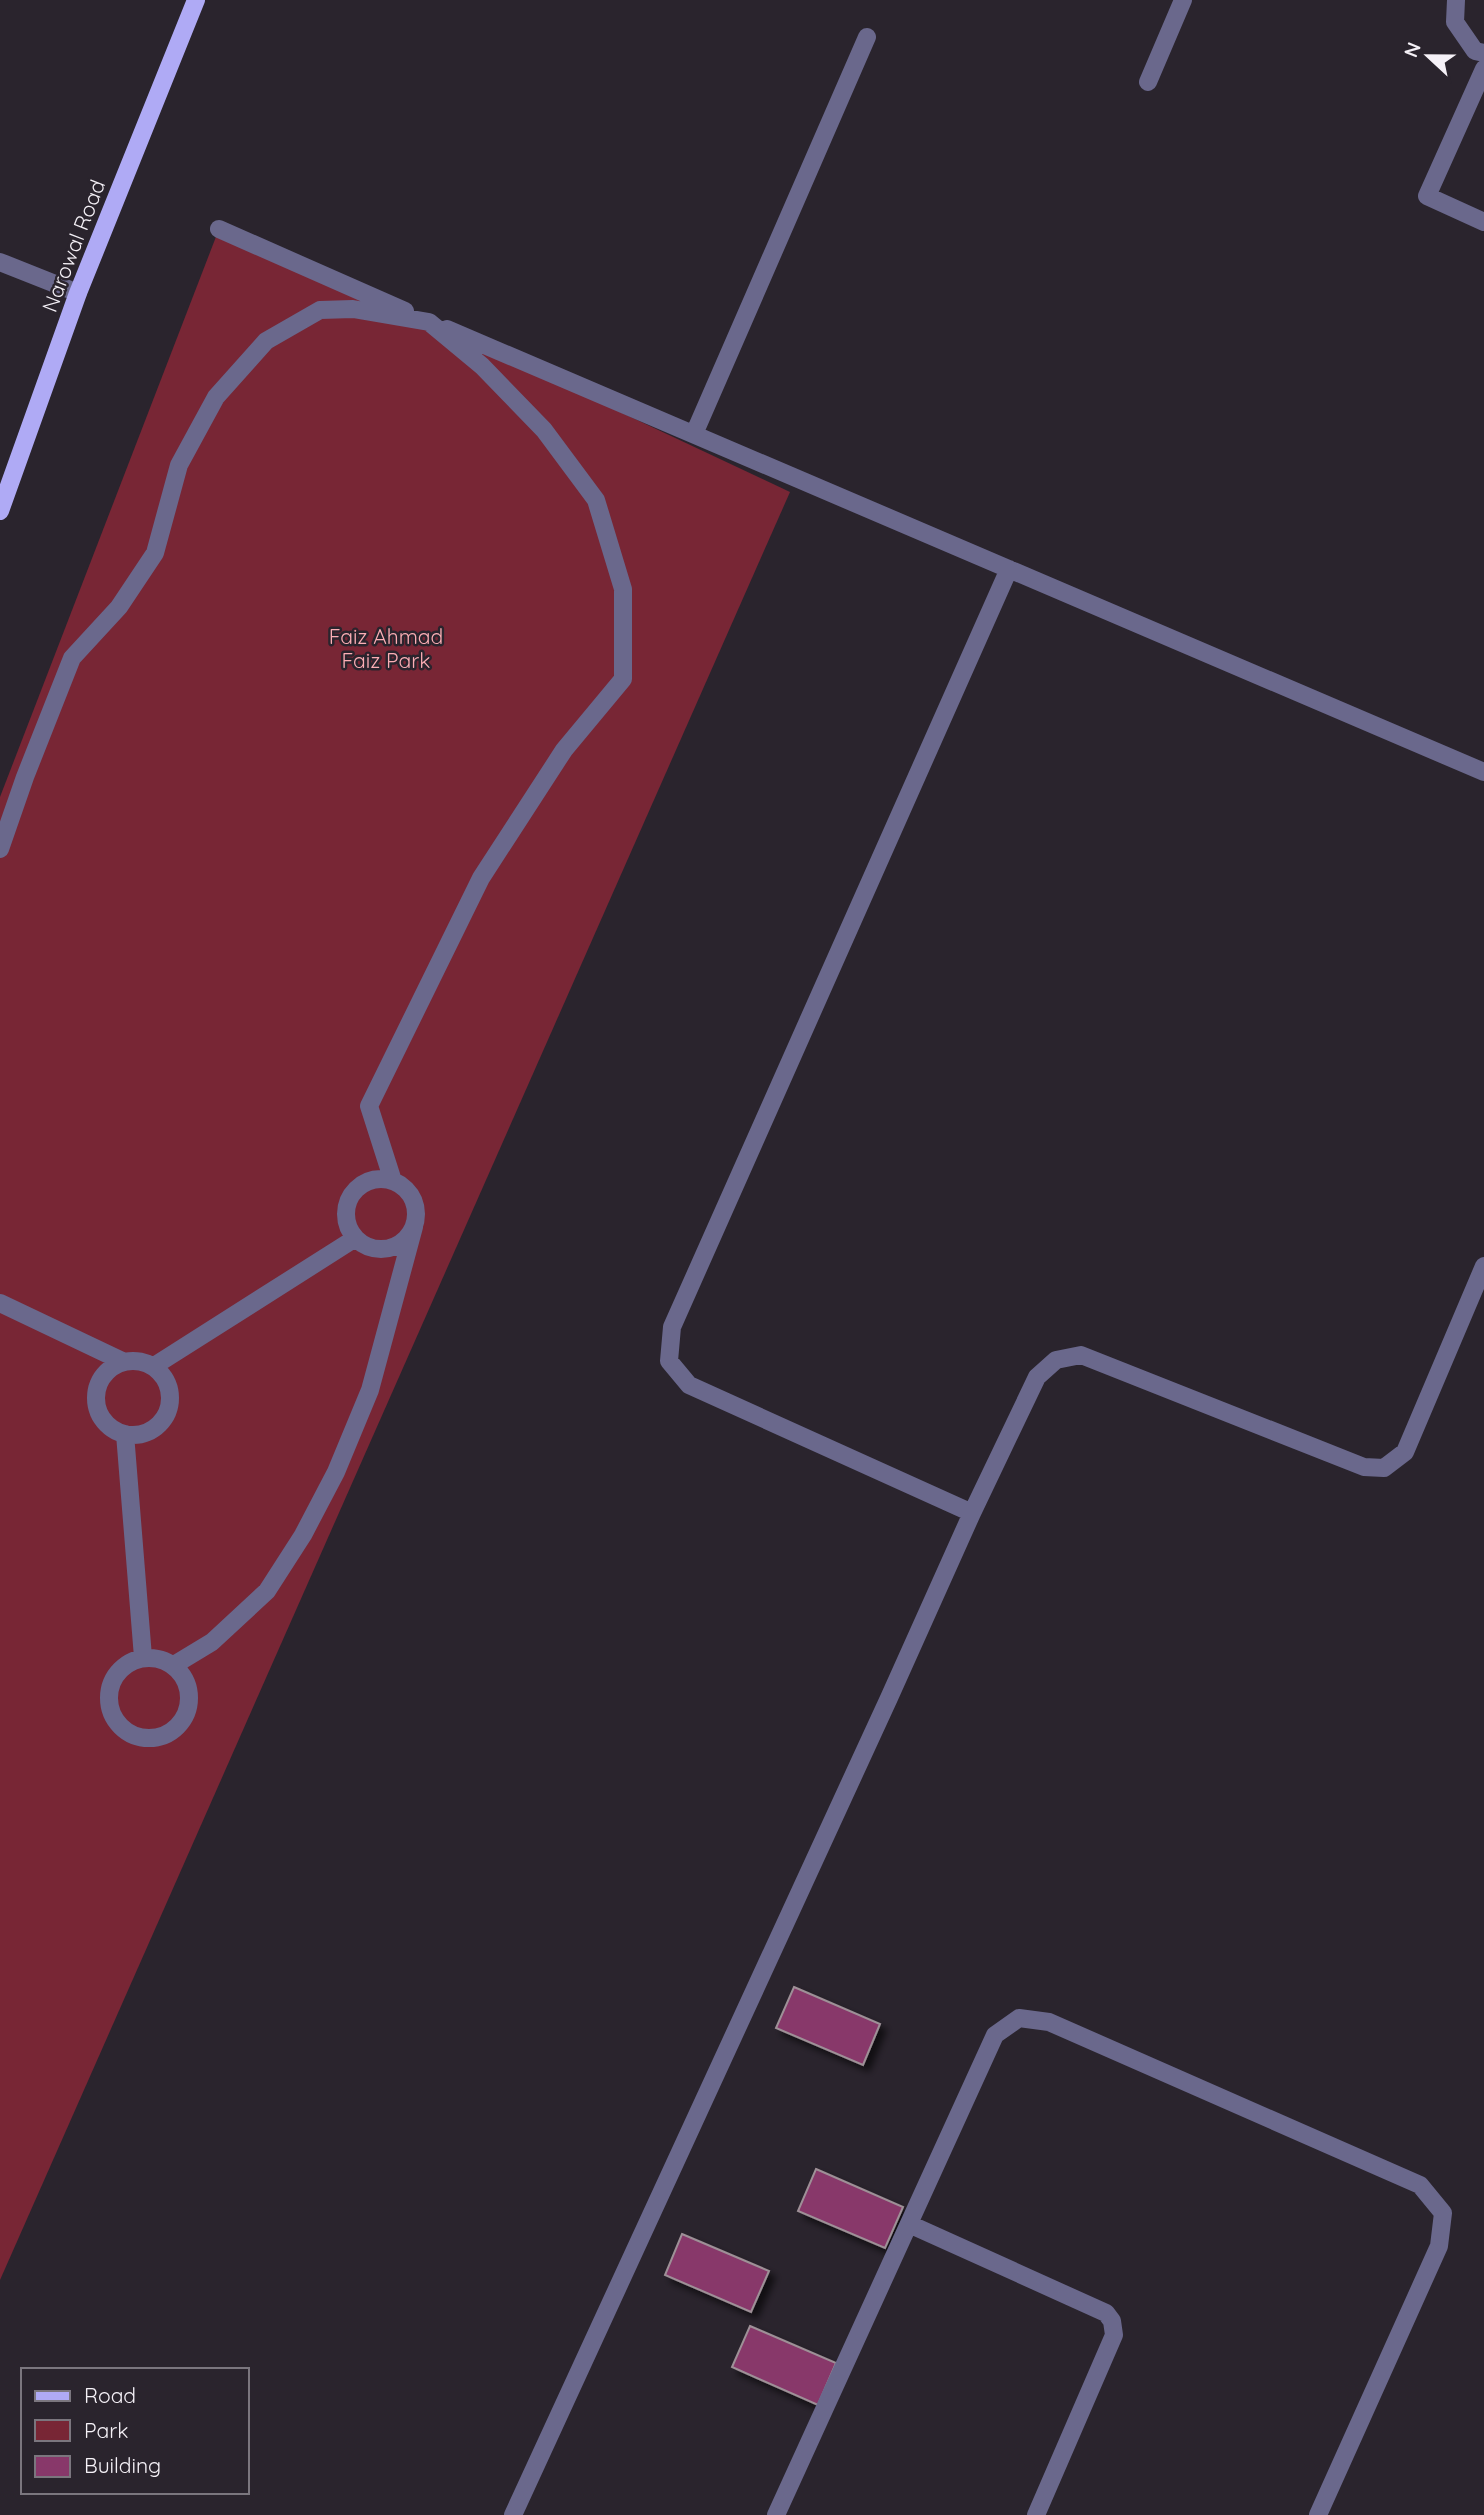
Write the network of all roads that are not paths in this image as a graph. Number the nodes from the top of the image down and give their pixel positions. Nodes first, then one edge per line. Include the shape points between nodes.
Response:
1 (196, 0) edge
2 (1183, 0) edge
3 (1457, 0) edge
4 (867, 37) dead end
5 (1484, 53) edge
6 (1484, 69) edge
7 (1148, 82) dead end
8 (1484, 222) edge
9 (219, 229) dead end
10 (0, 262) edge
11 (78, 293) junction
12 (429, 322) junction
13 (694, 435) junction
14 (0, 511) edge
15 (1009, 569) junction
16 (1484, 772) edge
17 (0, 849) edge
18 (393, 1181) junction
19 (414, 1227) junction
20 (354, 1238) junction
21 (1484, 1266) edge
22 (0, 1303) edge
23 (122, 1361) junction
24 (154, 1366) junction
25 (125, 1434) junction
26 (972, 1513) junction
27 (143, 1657) junction
28 (174, 1665) junction
29 (909, 2224) junction
30 (513, 2515) edge
31 (776, 2515) edge
32 (1036, 2515) edge
33 (1318, 2515) edge

1 - 11 main road, Narowal Road
2 - 7 street
3 - 5 street via 1455,22 1475,51
4 - 13 street
6 - 8 street via 1427,196
9 - 12 street
10 - 11 street
11 - 14 main road, Narowal Road
12 - 13 street
12 - 17 street via 353,309 320,310 266,341 216,397 179,465 155,553 119,607 72,658
12 - 18 street via 482,366 544,430 596,500 623,589 624,679 564,750 481,878 369,1106
13 - 15 street
15 - 16 street
15 - 26 street via 672,1327 669,1361 689,1385
18 - 19 street via 412,1198
18 - 20 street via 380,1178 355,1189 345,1213
19 - 20 street via 406,1239 378,1250
19 - 28 street via 370,1390 336,1472 303,1535 267,1591 212,1642
20 - 24 street
21 - 26 street via 1405,1452 1384,1468 1364,1467 1081,1355 1056,1360 1037,1377
22 - 23 street
23 - 24 street via 139,1360
23 - 25 street via 108,1370 96,1395 103,1420
24 - 25 street via 171,1392 170,1407 153,1429
25 - 27 street
26 - 30 street
27 - 28 street
27 - 28 street via 116,1674 109,1689 109,1705 128,1733 144,1738 173,1731 189,1707 190,1692
29 - 31 street
29 - 32 street via 1106,2313 1112,2321 1114,2335
29 - 33 street via 995,2035 1019,2018 1049,2022 1420,2185 1443,2213 1439,2246

